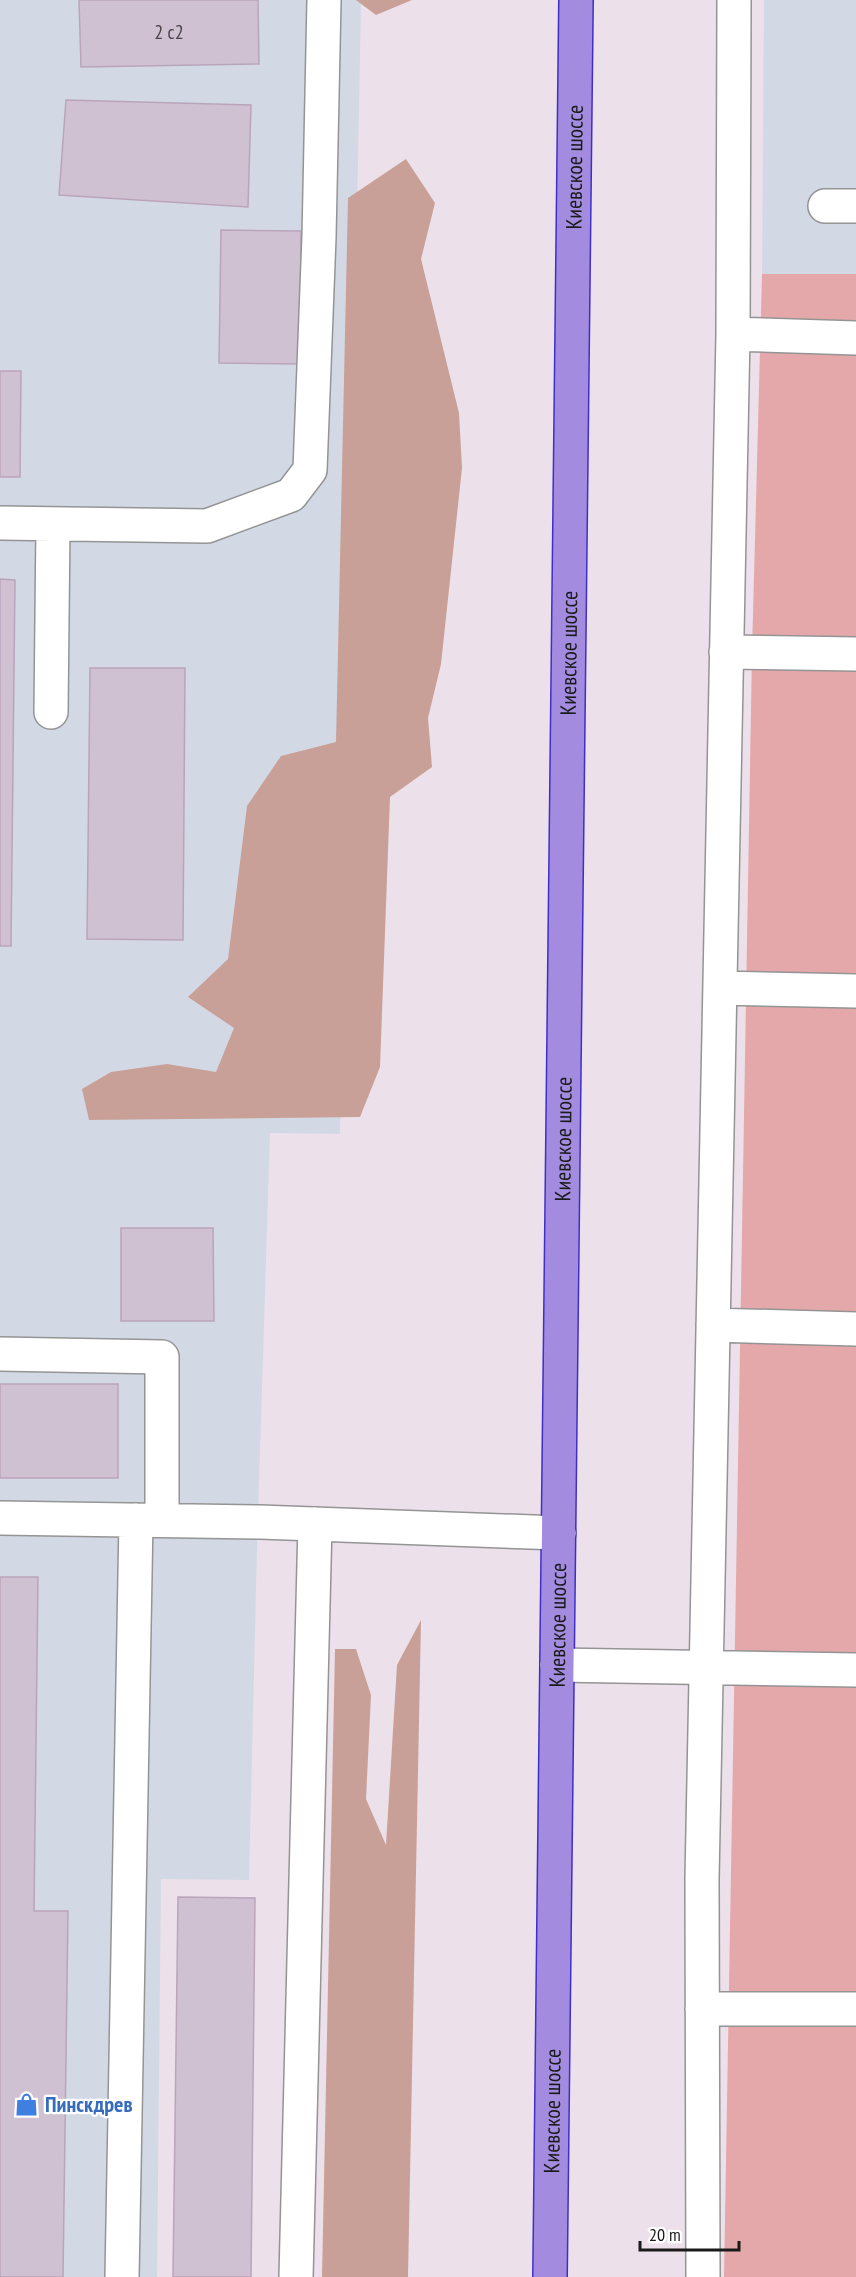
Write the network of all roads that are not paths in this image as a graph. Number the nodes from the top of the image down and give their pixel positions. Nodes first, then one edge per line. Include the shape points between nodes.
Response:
1 (324, 0) edge
2 (576, 0) edge
3 (734, 0) edge
4 (733, 334) junction
5 (856, 338) edge
6 (0, 523) edge
7 (53, 524) junction
8 (726, 652) junction
9 (856, 654) edge
10 (51, 712) dead end
11 (720, 988) junction
12 (856, 991) edge
13 (713, 1326) junction
14 (856, 1329) edge
15 (0, 1354) edge
16 (0, 1518) edge
17 (149, 1520) junction
18 (315, 1524) junction
19 (559, 1533) junction
20 (557, 1665) junction
21 (706, 1668) junction
22 (856, 1670) edge
23 (702, 2009) junction
24 (856, 2009) edge
25 (122, 2277) edge
26 (296, 2277) edge
27 (550, 2277) edge
28 (703, 2277) edge

1 - 7 lane via 310,470 291,495 207,526
2 - 19 highway, Киевское шоссе
3 - 4 lane
4 - 5 lane
4 - 8 lane
6 - 7 lane
7 - 10 lane
8 - 9 lane
8 - 11 lane
11 - 12 lane
11 - 13 lane
13 - 14 lane
13 - 21 lane
15 - 17 lane via 162,1358
16 - 17 lane
17 - 18 lane
17 - 25 lane
18 - 19 lane
18 - 26 lane
19 - 20 highway, Киевское шоссе
20 - 21 lane
20 - 27 highway, Киевское шоссе
21 - 22 lane
21 - 23 lane
23 - 24 lane
23 - 28 lane

